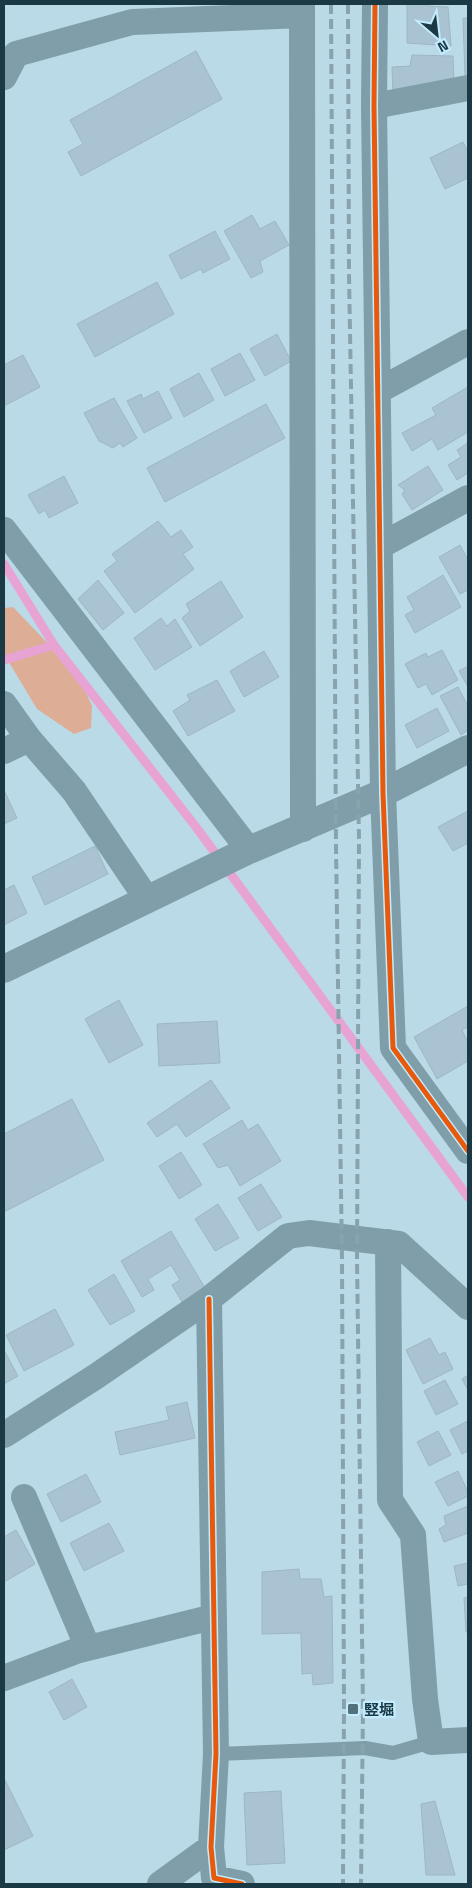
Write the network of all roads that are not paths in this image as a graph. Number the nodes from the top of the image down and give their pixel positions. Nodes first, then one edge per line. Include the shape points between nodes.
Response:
1 (375, 4) edge
2 (302, 9) edge
3 (4, 77) edge
4 (468, 88) edge
5 (374, 106) junction
6 (468, 342) edge
7 (378, 391) junction
8 (468, 498) edge
9 (4, 530) edge
10 (380, 546) junction
11 (4, 704) edge
12 (29, 739) junction
13 (468, 749) edge
14 (4, 751) edge
15 (383, 794) junction
16 (303, 829) junction
17 (249, 850) junction
18 (158, 894) junction
19 (4, 969) edge
20 (468, 1151) edge
21 (388, 1242) junction
22 (209, 1299) junction
23 (468, 1307) edge
24 (4, 1435) edge
25 (24, 1497) dead end
26 (213, 1617) junction
27 (88, 1648) junction
28 (4, 1678) edge
29 (468, 1740) edge
30 (431, 1742) junction
31 (216, 1754) junction
32 (210, 1847) junction
33 (160, 1884) edge
34 (242, 1884) edge

1 - 5 street
2 - 3 street via 132,22 16,54
2 - 16 street
4 - 5 street
5 - 7 street
6 - 7 street
7 - 10 street
8 - 10 street
9 - 17 street
10 - 15 street
11 - 12 street
12 - 14 street
12 - 18 street
13 - 15 street
15 - 16 street
15 - 20 street via 393,1048
16 - 17 street
17 - 18 street
18 - 19 street
21 - 22 street via 309,1233 288,1236
21 - 23 street via 399,1244
21 - 30 street via 390,1500 413,1535
22 - 24 street
22 - 26 street
25 - 27 street
26 - 27 street
26 - 31 street
27 - 28 street
29 - 30 street
30 - 31 lane via 393,1753 365,1748
31 - 32 street
32 - 33 street
32 - 34 street via 214,1878

